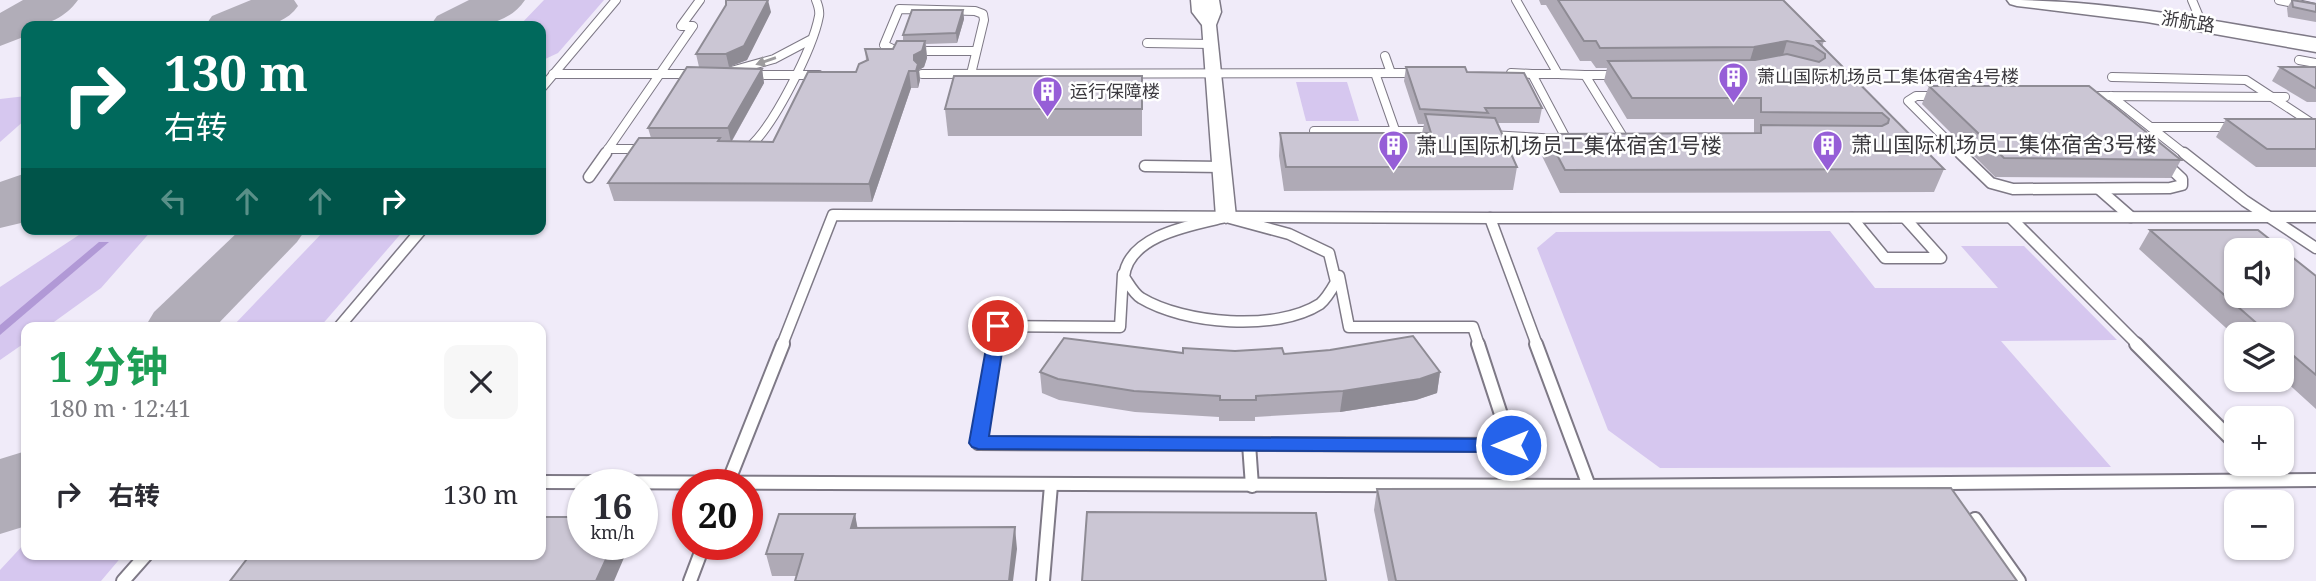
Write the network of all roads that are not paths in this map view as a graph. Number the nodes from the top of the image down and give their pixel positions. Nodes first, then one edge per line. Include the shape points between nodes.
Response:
1 (616, 0) edge
2 (700, 0) edge
3 (816, 0) edge
4 (902, 0) edge
5 (1198, 0) edge
6 (1212, 0) edge
7 (1516, 0) edge
8 (2025, 0) edge
9 (2075, 0) edge
10 (2279, 0) edge
11 (2316, 8) edge
12 (899, 9) junction
13 (2197, 14) edge
14 (1209, 25) junction
15 (2316, 38) edge
16 (810, 40) junction
17 (1147, 43) dead end
18 (1211, 44) junction
19 (2316, 45) edge
20 (975, 51) junction
21 (1385, 56) dead end
22 (2299, 60) dead end
23 (2316, 63) edge
24 (1214, 72) junction
25 (1375, 73) junction
26 (1391, 73) junction
27 (1429, 73) edge
28 (1507, 73) edge
29 (553, 74) junction
30 (660, 74) junction
31 (707, 74) edge
32 (922, 74) dead end
33 (971, 74) junction
34 (1532, 74) junction
35 (1558, 74) junction
36 (795, 75) junction
37 (822, 75) edge
38 (1585, 75) junction
39 (1626, 75) edge
40 (2112, 77) dead end
41 (546, 83) edge
42 (1950, 96) edge
43 (2111, 96) junction
44 (2272, 97) junction
45 (2284, 97) dead end
46 (2090, 104) edge
47 (2151, 127) junction
48 (2247, 127) edge
49 (2302, 127) edge
50 (2316, 127) edge
51 (1314, 131) edge
52 (1395, 131) junction
53 (1442, 131) edge
54 (1483, 134) edge
55 (1567, 140) junction
56 (1578, 140) edge
57 (1613, 140) edge
58 (1625, 140) junction
59 (1639, 140) edge
60 (608, 149) junction
61 (662, 149) edge
62 (743, 149) edge
63 (2159, 158) edge
64 (1145, 166) dead end
65 (1223, 167) junction
66 (589, 177) dead end
67 (2099, 189) junction
68 (1226, 217) junction
69 (2131, 217) junction
70 (2271, 217) junction
71 (2316, 217) edge
72 (1852, 218) junction
73 (1905, 218) junction
74 (2011, 218) junction
75 (1490, 219) junction
76 (417, 235) edge
77 (2316, 248) edge
78 (1123, 274) junction
79 (1339, 276) junction
80 (342, 322) edge
81 (2224, 432) edge
82 (1249, 444) junction
83 (733, 469) edge
84 (2269, 476) edge
85 (2273, 480) junction
86 (2316, 480) edge
87 (546, 482) edge
88 (672, 483) edge
89 (763, 484) edge
90 (1051, 485) junction
91 (1252, 486) junction
92 (1589, 486) junction
93 (1975, 519) edge
94 (142, 560) edge
95 (698, 560) edge
96 (123, 581) edge
97 (690, 581) edge
98 (1043, 581) edge
99 (2019, 581) edge

1 - 29 lane
2 - 30 lane via 681,26 693,26
3 - 16 lane via 820,12
4 - 12 lane
5 - 14 street via 1199,12
6 - 14 street
7 - 35 lane
8 - 13 street, 浙航路
9 - 13 street, 浙航路
10 - 11 lane
12 - 20 lane via 983,14
12 - 20 lane via 884,45 890,49
13 - 15 street, 浙航路
13 - 19 street, 浙航路
14 - 18 street
16 - 36 lane
16 -> 36 lane via 774,59 719,74
17 - 18 lane
18 - 24 street
20 - 33 lane
21 - 26 lane
22 - 23 lane
24 - 25 lane
24 - 33 lane
24 - 65 street
25 - 26 lane
25 - 52 lane
26 - 27 lane
28 - 34 lane
29 - 30 lane
29 - 41 lane
30 - 31 lane
30 - 60 lane
32 - 33 lane
34 - 35 lane
34 - 55 lane
35 - 38 lane
36 - 37 lane
36 - 62 lane via 759,141
38 - 39 lane
38 - 58 lane
40 - 44 lane via 2236,78
42 - 67 lane via 1916,96 1908,101 1991,183 2013,189
43 - 44 lane
43 - 46 lane via 2081,96
43 - 47 lane
44 - 45 lane
44 - 50 lane
47 - 48 lane
47 - 70 lane
49 - 50 lane
51 - 52 lane
52 - 53 lane
54 - 55 lane
55 - 56 lane
57 - 58 lane
58 - 59 lane
60 - 61 lane
60 - 66 lane
63 - 67 lane via 2178,174 2182,185
64 - 65 lane
65 - 68 street
67 - 69 lane
68 - 75 lane
68 - 78 lane via 1160,237 1136,251
68 - 79 lane via 1314,244 1329,253
68 - 83 lane via 833,215
69 - 70 lane
69 - 74 lane
70 - 71 lane
70 - 77 lane
72 - 73 lane
72 - 73 lane via 1885,258 1941,258
72 - 75 lane
73 - 74 lane
74 - 81 lane
75 - 92 lane
76 - 80 lane
78 - 79 lane via 1126,288 1143,302 1204,320 1273,319 1308,312 1335,292
78 - 82 lane via 1120,327 998,326 978,443
79 - 82 lane via 1349,327 1473,327 1511,445
82 - 91 lane
84 - 85 lane
85 - 86 lane
85 - 92 lane
87 - 88 lane
89 - 90 lane
90 - 91 lane
90 - 98 lane
91 - 92 lane
93 - 99 lane
94 - 96 lane
95 - 97 lane

